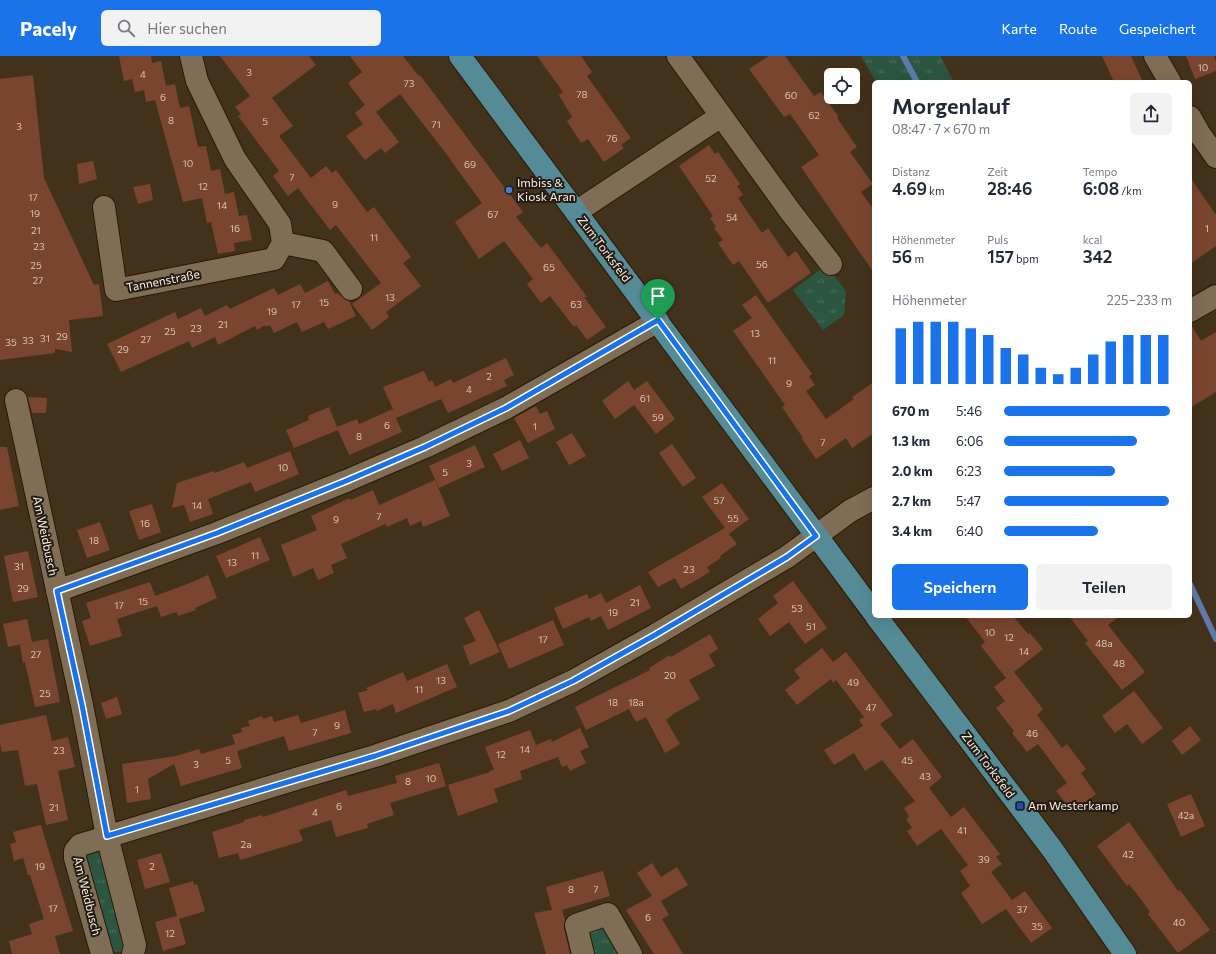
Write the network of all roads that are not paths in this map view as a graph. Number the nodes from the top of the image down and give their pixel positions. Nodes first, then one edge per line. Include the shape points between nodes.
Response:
1 (191, 56) edge
2 (460, 56) edge
3 (678, 56) edge
4 (1155, 56) edge
5 (1169, 80) edge
6 (721, 116) junction
7 (1192, 121) edge
8 (1216, 157) edge
9 (104, 207) dead end
10 (576, 212) junction
11 (283, 243) junction
12 (831, 264) dead end
13 (351, 289) dead end
14 (1216, 296) edge
15 (1192, 310) edge
16 (658, 320) junction
17 (16, 400) dead end
18 (872, 499) edge
19 (816, 536) junction
20 (57, 591) junction
21 (872, 610) edge
22 (878, 618) edge
23 (107, 836) junction
24 (102, 954) edge
25 (133, 954) edge
26 (583, 954) edge
27 (631, 954) edge
28 (1125, 954) edge

1 - 11 street via 197,80 235,159 280,224
2 - 10 main road, Zum Torksfeld
3 - 6 street
4 - 5 street
6 - 10 street, Zum Torksfeld
6 - 12 street
7 - 8 street
9 - 11 street, Tannenstraße via 116,290 274,259
10 - 16 main road, Zum Torksfeld
11 - 13 street via 322,251
14 - 15 street
16 - 19 main road, Zum Torksfeld
16 - 20 street via 506,408 425,447 217,533
17 - 20 street, Am Weidbusch
18 - 19 street via 850,511
19 - 21 main road, Zum Torksfeld
19 - 23 street via 787,557 655,635 573,681 509,711 375,756
20 - 23 street, Am Weidbusch
22 - 28 main road, Zum Torksfeld via 1052,849
23 - 24 street, Am Weidbusch via 80,845 75,851
23 - 25 street, Am Weidbusch via 135,945
26 - 27 street via 576,925 608,914

